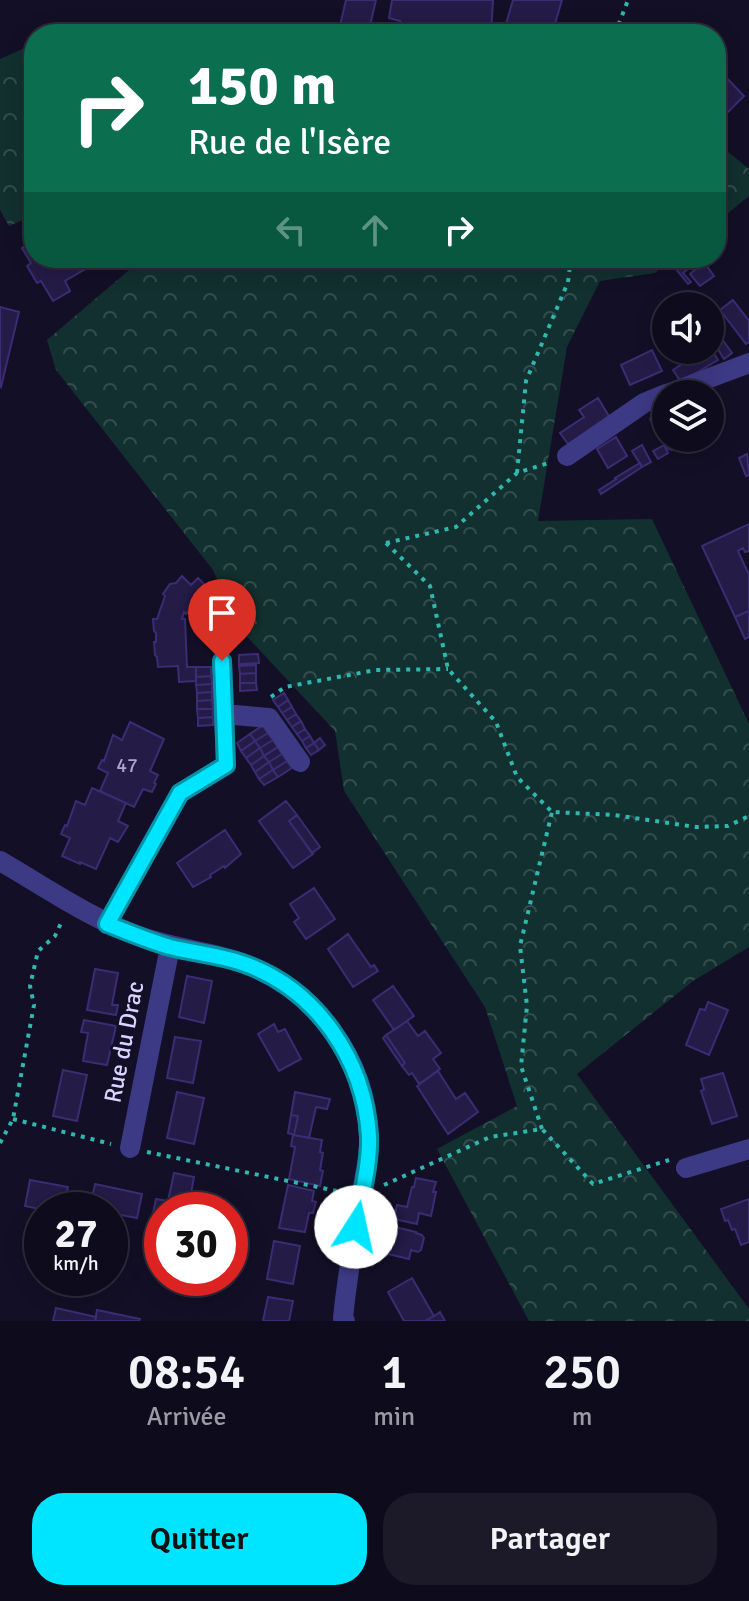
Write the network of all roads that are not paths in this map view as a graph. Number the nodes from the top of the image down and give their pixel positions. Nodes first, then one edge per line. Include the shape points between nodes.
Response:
1 (749, 363) edge
2 (703, 380) edge
3 (652, 400) edge
4 (567, 456) road end
5 (222, 661) dead end
6 (224, 714) junction
7 (300, 762) dead end
8 (0, 861) edge
9 (107, 924) junction
10 (170, 947) junction
11 (130, 1148) road end
12 (749, 1149) edge
13 (686, 1168) road end
14 (344, 1320) edge

1 - 2 street
3 - 4 street
5 - 6 street
6 - 7 street via 269,718
6 - 9 street via 226,765 180,793
8 - 9 street
9 - 10 street
10 - 11 street, Rue du Drac
10 - 14 street via 269,974 315,1009 352,1065 369,1138
12 - 13 street

